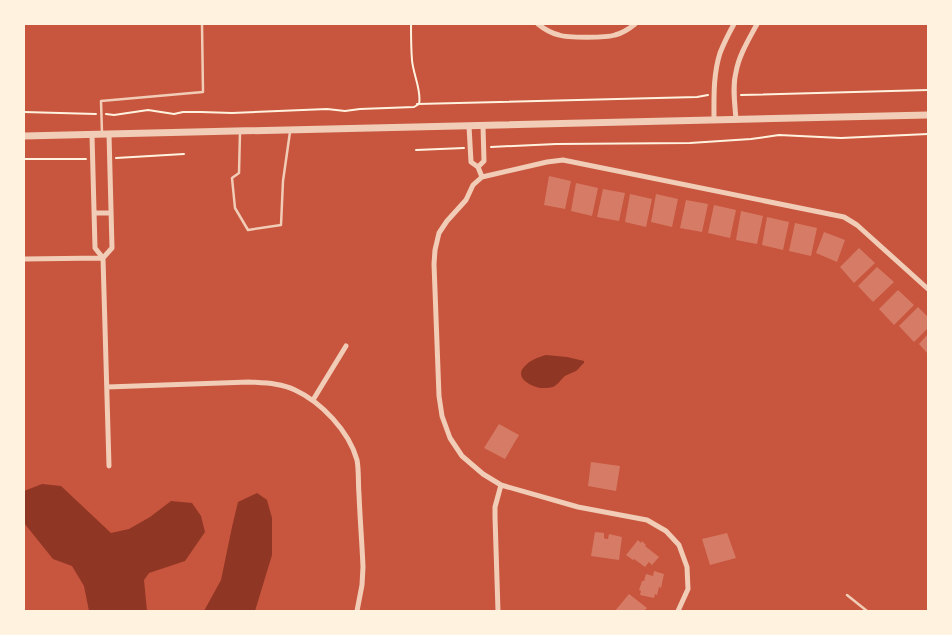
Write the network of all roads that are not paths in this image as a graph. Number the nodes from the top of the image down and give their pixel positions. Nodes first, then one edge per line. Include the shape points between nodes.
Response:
1 (202, 24) edge
2 (538, 24) edge
3 (635, 24) edge
4 (734, 24) edge
5 (756, 24) edge
6 (928, 115) edge
7 (714, 120) junction
8 (736, 120) junction
9 (469, 126) junction
10 (482, 126) junction
11 (291, 130) junction
12 (240, 131) junction
13 (105, 134) junction
14 (92, 135) junction
15 (24, 136) edge
16 (478, 168) junction
17 (482, 177) junction
18 (94, 213) junction
19 (111, 213) junction
20 (104, 258) junction
21 (24, 260) edge
22 (928, 289) edge
23 (346, 346) dead end
24 (107, 387) junction
25 (313, 400) junction
26 (109, 466) dead end
27 (501, 485) junction
28 (847, 595) dead end
29 (357, 611) edge
30 (498, 611) edge
31 (678, 611) edge
32 (867, 611) edge

1 - 13 lane via 203,92 101,101
2 - 3 street via 561,36 612,36
4 - 7 street via 717,63
5 - 8 street via 735,73
6 - 8 street
7 - 8 street
7 - 10 street
9 - 10 street
9 - 11 street
9 - 16 street via 471,162
10 - 16 street via 484,161
11 - 12 street
11 - 12 lane via 283,181 281,225 248,230 235,208 232,178 238,173
12 - 13 street
13 - 14 street
13 - 19 street
14 - 15 street
14 - 18 street
16 - 17 street
17 - 22 street via 563,160 844,217
17 - 27 street via 439,233 434,250 439,396 450,438 462,456 482,474
18 - 19 street
18 - 20 street via 95,248
19 - 20 street via 112,248
20 - 21 street
20 - 24 street
23 - 25 street
24 - 25 street via 271,383 294,389
24 - 26 street
25 - 29 street via 340,426 357,461 363,568
27 - 30 street via 494,517
27 - 31 street via 647,520 666,531 679,545 686,568 688,588
28 - 32 lane

